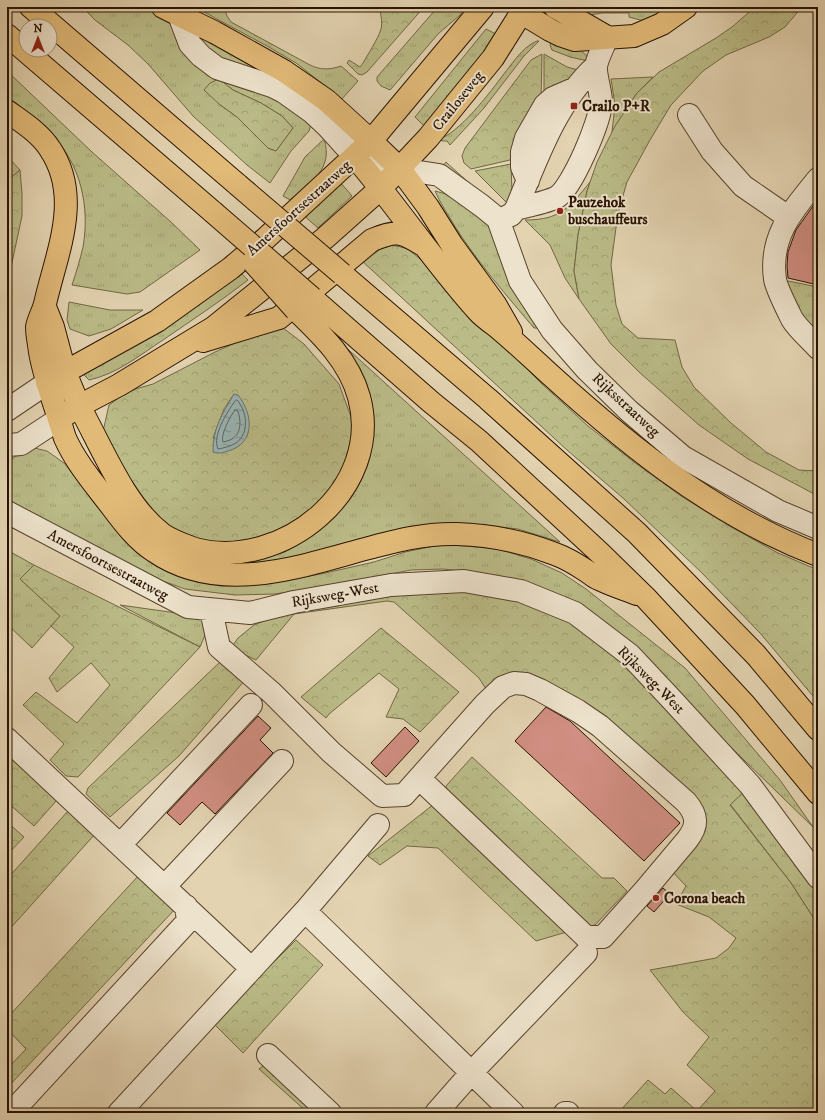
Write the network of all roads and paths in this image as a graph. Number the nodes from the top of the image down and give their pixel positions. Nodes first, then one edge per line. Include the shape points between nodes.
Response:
1 (31, 7) edge
2 (483, 7) edge
3 (555, 7) edge
4 (686, 7) edge
5 (522, 9) edge
6 (174, 10) edge
7 (7, 35) edge
8 (608, 37) junction
9 (596, 66) junction
10 (7, 111) edge
11 (689, 114) dead end
12 (371, 141) junction
13 (355, 157) junction
14 (400, 168) junction
15 (818, 179) edge
16 (382, 188) junction
17 (507, 214) junction
18 (788, 217) junction
19 (424, 245) junction
20 (304, 304) junction
21 (517, 343) junction
22 (181, 348) junction
23 (818, 348) edge
24 (56, 377) junction
25 (79, 406) junction
26 (7, 410) edge
27 (59, 419) junction
28 (7, 445) edge
29 (7, 512) edge
30 (818, 528) edge
31 (818, 555) edge
32 (645, 597) junction
33 (211, 610) junction
34 (251, 705) dead end
35 (818, 730) edge
36 (7, 739) edge
37 (282, 761) dead end
38 (420, 779) junction
39 (818, 793) edge
40 (378, 825) dead end
41 (120, 845) junction
42 (818, 877) edge
43 (165, 886) junction
44 (186, 906) junction
45 (304, 911) junction
46 (586, 953) dead end
47 (252, 969) junction
48 (268, 1055) dead end
49 (472, 1072) junction
50 (11, 1113) edge
51 (119, 1113) edge
52 (330, 1113) edge
53 (436, 1113) edge
54 (513, 1113) edge

1 - 35 main road, bridge via 488,399 637,533 756,654
2 - 12 main road
3 - 8 main road
4 - 8 main road via 662,24 634,36
5 - 8 main road via 560,35 575,40
5 - 14 main road, Crailoseweg via 493,58 428,138
6 - 12 main road, Amersfoortsestraatweg via 284,71 326,100
6 - 13 street, Amersfoortsestraatweg via 190,44 201,56 217,68 284,92 328,126
7 - 20 main road, bridge via 194,197
8 - 9 street
9 - 17 street via 577,87 553,98 545,105 526,138 522,152 522,167 528,181
9 - 17 street via 600,88 600,113 594,132 568,186 558,196
10 - 24 main road via 27,125 50,148 58,162 66,192 61,247 45,306 53,327
11 - 18 street via 712,151 743,186
12 - 13 main road
12 - 14 main road, Amersfoortsestraatweg
13 - 14 street
13 - 16 main road, Rijksstraatweg
13 - 24 main road, Amersfoortsestraatweg via 231,268 157,321
14 - 16 main road, Crailoseweg
14 - 17 street via 439,175 482,206
14 - 21 main road, Rijksstraatweg via 495,304
15 - 18 street
16 - 19 main road, Rijksstraatweg
16 - 22 main road via 254,296 213,328
17 - 30 street, Rijksstraatweg via 520,281 552,330 587,370 629,411 683,457 778,511
18 - 23 street via 779,234 775,281 792,320
19 - 21 main road, Rijksstraatweg via 478,312
19 - 22 main road via 401,233 387,234 372,240 279,318
20 - 25 main road via 351,376 361,408 362,442 357,462 346,486 319,517 288,538 247,551 227,553 204,551 174,541 147,520 134,504 108,462
20 - 32 main road via 479,441
21 - 31 main road, Rijksstraatweg via 575,398 690,488 732,514
22 - 25 main road
24 - 25 main road
24 - 26 street, Amersfoortsestraatweg
24 - 27 main road
25 - 27 main road
27 - 28 street via 21,444
27 - 32 main road via 65,439 78,461 135,535 153,551 186,567 227,576 255,574 291,569 405,538 455,533 523,543 555,554 598,579
29 - 33 street, Amersfoortsestraatweg via 188,608
32 - 39 main road via 745,705
33 - 38 street via 219,647 382,796 404,795
33 - 42 street, Rijksweg-West via 250,613 294,602 391,585 464,581 520,591 575,613 630,655 674,702 750,785
34 - 41 street
36 - 41 street
37 - 43 street
38 - 38 street via 586,937 603,937 692,834 695,826 693,811 686,802 600,726 556,698 526,684 514,683 503,687 464,727
40 - 45 street
41 - 43 street
43 - 44 street
44 - 47 street
44 - 50 street via 188,921
45 - 47 street
45 - 49 street
46 - 49 street
47 - 51 street
48 - 52 street
49 - 53 street
49 - 54 street

